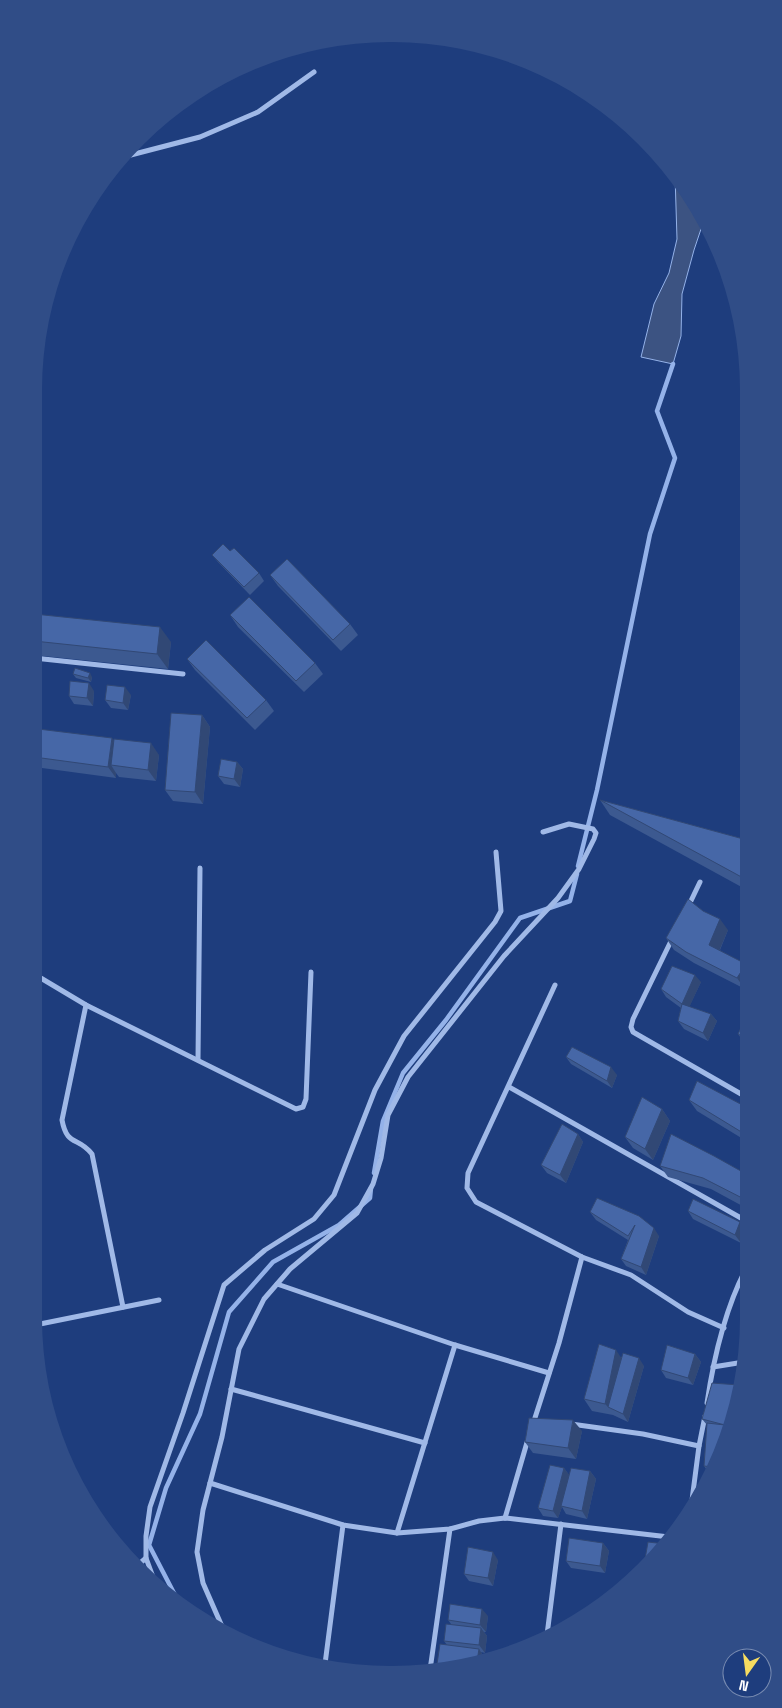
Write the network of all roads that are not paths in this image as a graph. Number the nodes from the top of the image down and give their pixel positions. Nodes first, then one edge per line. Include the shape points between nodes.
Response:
1 (314, 72) dead end
2 (137, 153) edge
3 (42, 659) edge
4 (183, 674) dead end
5 (543, 832) dead end
6 (496, 852) dead end
7 (200, 868) dead end
8 (700, 882) dead end
9 (684, 916) edge
10 (675, 933) edge
11 (311, 972) dead end
12 (42, 979) edge
13 (555, 985) dead end
14 (86, 1005) junction
15 (198, 1060) junction
16 (509, 1087) junction
17 (740, 1093) edge
18 (740, 1217) edge
19 (582, 1257) junction
20 (740, 1280) edge
21 (277, 1284) junction
22 (159, 1300) dead end
23 (123, 1307) junction
24 (42, 1324) edge
25 (724, 1328) junction
26 (455, 1345) junction
27 (737, 1363) edge
28 (713, 1367) junction
29 (549, 1373) junction
30 (231, 1389) junction
31 (534, 1420) junction
32 (543, 1421) edge
33 (560, 1423) edge
34 (424, 1443) junction
35 (699, 1446) junction
36 (210, 1483) junction
37 (693, 1491) edge
38 (505, 1518) junction
39 (560, 1524) junction
40 (343, 1525) junction
41 (450, 1528) junction
42 (396, 1533) junction
43 (661, 1536) edge
44 (146, 1558) junction
45 (143, 1561) edge
46 (150, 1568) edge
47 (219, 1620) edge
48 (548, 1628) edge
49 (326, 1659) edge
50 (431, 1663) edge

1 - 2 street via 258,112 200,137
3 - 4 street
5 - 21 street via 569,824 593,829 596,833 579,870 558,898 504,956 408,1077 388,1115 373,1184 357,1213 290,1269
6 - 44 street via 501,911 404,1036 375,1090 334,1195 314,1219 265,1250 224,1285 150,1507
7 - 15 street
8 - 9 street
10 - 17 street via 631,1027 634,1032
11 - 15 street via 306,1099 303,1107 296,1109
12 - 14 street
13 - 16 street
14 - 15 street
14 - 23 street via 62,1120 67,1137 86,1146 92,1154
16 - 18 street
16 - 19 street via 468,1173 467,1188 476,1202
19 - 25 street via 631,1276 688,1312
19 - 29 street
20 - 25 street
21 - 26 street
21 - 30 street via 264,1299 238,1349
22 - 23 street
23 - 24 street
25 - 28 street
26 - 29 street
26 - 34 street
27 - 28 street
28 - 35 street
29 - 31 street
30 - 34 street
30 - 36 street
31 - 32 street
31 - 38 street
33 - 35 street via 642,1434
34 - 42 street
35 - 37 street
36 - 40 street
36 - 47 street via 197,1552 203,1583
38 - 39 street
38 - 41 street
39 - 43 street
39 - 48 street
40 - 42 street
40 - 49 street
41 - 42 street
41 - 50 street
44 - 45 street
44 - 46 street

